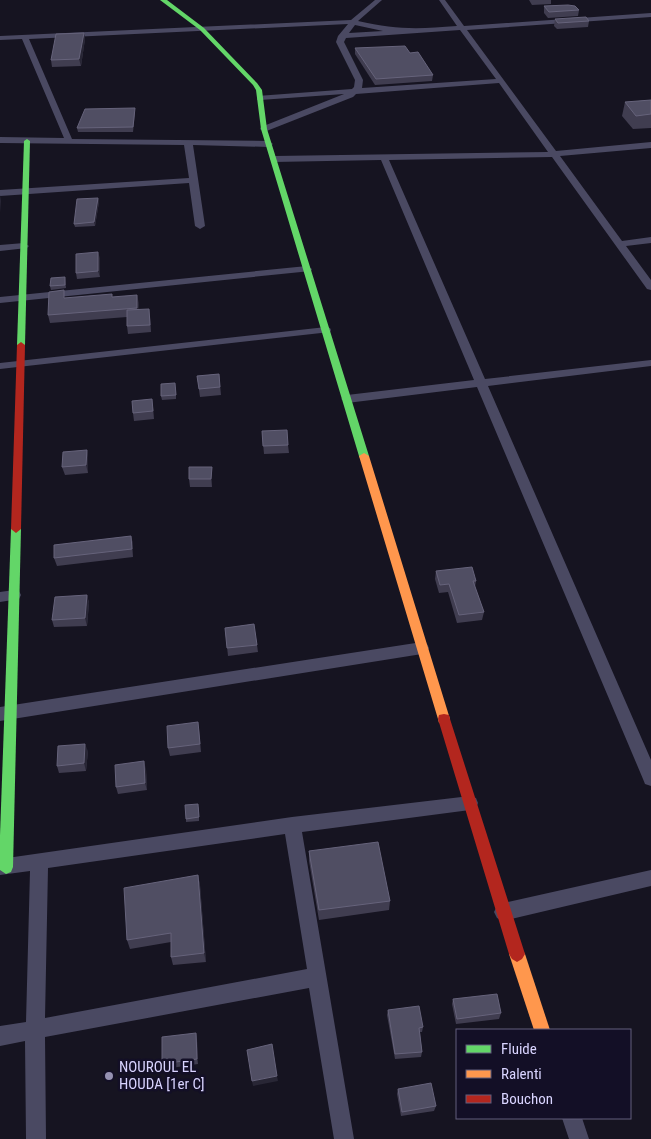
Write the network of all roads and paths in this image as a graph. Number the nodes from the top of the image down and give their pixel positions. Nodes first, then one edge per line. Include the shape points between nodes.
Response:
1 (163, 0) edge
2 (379, 0) edge
3 (442, 0) edge
4 (651, 15) edge
5 (353, 22) junction
6 (462, 28) junction
7 (202, 29) junction
8 (413, 31) junction
9 (342, 36) junction
10 (25, 37) junction
11 (0, 38) edge
12 (501, 81) junction
13 (354, 92) junction
14 (260, 98) junction
15 (264, 128) junction
16 (0, 140) edge
17 (27, 141) junction
18 (69, 141) junction
19 (188, 143) junction
20 (269, 144) junction
21 (651, 144) edge
22 (554, 154) junction
23 (384, 157) junction
24 (274, 159) junction
25 (193, 180) junction
26 (26, 191) junction
27 (0, 194) edge
28 (200, 226) dead end
29 (651, 240) edge
30 (620, 244) junction
31 (24, 246) junction
32 (0, 248) edge
33 (307, 269) junction
34 (651, 287) edge
35 (22, 297) junction
36 (0, 300) edge
37 (326, 330) junction
38 (651, 363) edge
39 (20, 364) junction
40 (0, 366) edge
41 (481, 383) junction
42 (347, 399) junction
43 (7, 596) edge
44 (422, 648) junction
45 (5, 714) edge
46 (651, 779) edge
47 (470, 803) junction
48 (292, 825) junction
49 (39, 863) junction
50 (3, 867) edge
51 (651, 878) edge
52 (503, 912) junction
53 (316, 977) junction
54 (35, 1028) junction
55 (542, 1029) edge
56 (0, 1036) edge
57 (572, 1119) edge
58 (36, 1139) edge
59 (344, 1139) edge
60 (579, 1139) edge

1 - 7 street
2 - 5 street
3 - 6 street
4 - 6 street
5 - 7 street
5 - 8 street via 388,30
5 - 9 street
6 - 8 street
6 - 12 street
7 - 10 street
7 - 14 street via 248,75
8 - 9 street
9 - 13 street via 340,42 360,80
10 - 11 street
10 - 18 street
12 - 13 street
12 - 22 street
13 - 14 street
13 - 15 street
14 - 15 street
15 - 20 street
16 - 17 street
17 - 18 street
17 - 26 street
18 - 19 street
19 - 20 street
19 - 25 street
20 - 24 street
21 - 22 street
22 - 23 street
22 - 30 street
23 - 24 street
23 - 41 street
24 - 33 street
25 - 26 street
25 - 28 street
26 - 27 street
26 - 31 street
29 - 30 street
30 - 34 street
31 - 32 street
31 - 35 street
33 - 35 street
33 - 37 street
35 - 36 street
35 - 39 street
37 - 39 street
37 - 42 street
38 - 41 street
39 - 40 street
39 - 43 street
41 - 42 street
41 - 46 street
42 - 44 street
43 - 45 street
44 - 45 street
44 - 47 street
45 - 50 street
47 - 48 street
47 - 52 street
48 - 49 street
48 - 53 street
49 - 50 street
49 - 54 street
51 - 52 street
52 - 55 street
53 - 54 street
53 - 59 street
54 - 56 street
54 - 58 street
57 - 60 street

